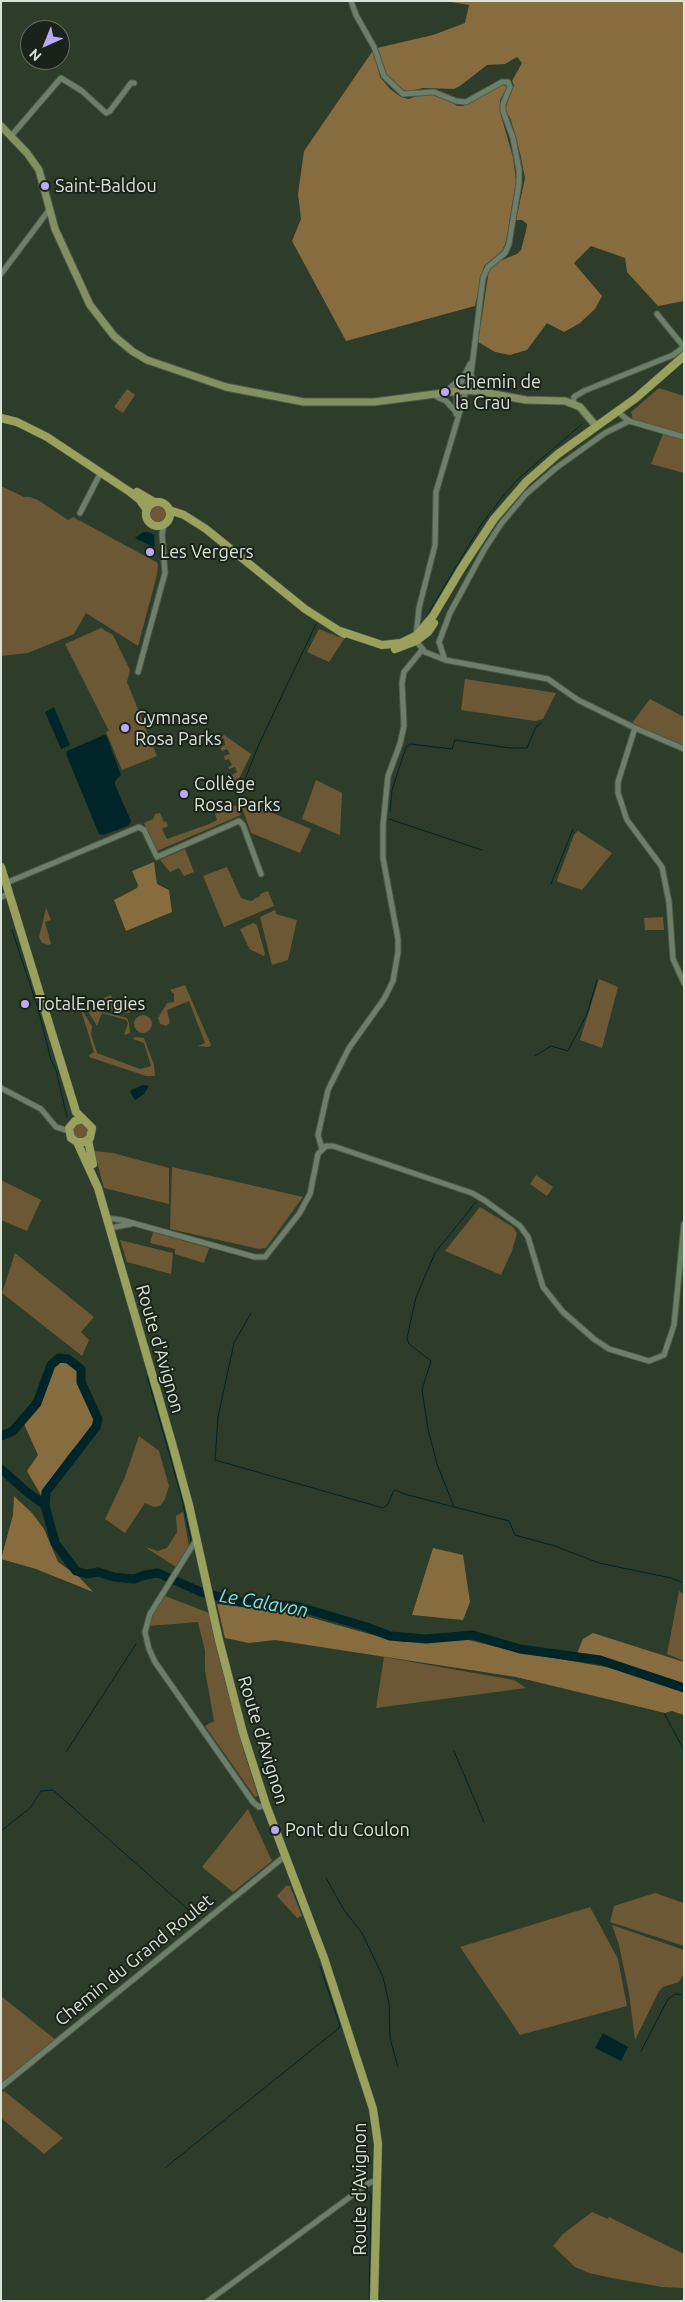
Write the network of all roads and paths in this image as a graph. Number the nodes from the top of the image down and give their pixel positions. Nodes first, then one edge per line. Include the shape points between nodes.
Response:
1 (351, 1) edge
2 (134, 83) dead end
3 (1, 126) edge
4 (11, 136) junction
5 (49, 210) junction
6 (1, 274) edge
7 (657, 314) dead end
8 (684, 347) edge
9 (684, 356) edge
10 (471, 361) junction
11 (471, 374) junction
12 (464, 376) junction
13 (445, 392) junction
14 (483, 392) junction
15 (457, 393) junction
16 (465, 393) junction
17 (494, 394) junction
18 (429, 396) junction
19 (437, 396) junction
20 (573, 403) junction
21 (618, 412) junction
22 (456, 415) junction
23 (1, 418) edge
24 (629, 421) junction
25 (596, 426) junction
26 (684, 437) edge
27 (101, 473) junction
28 (154, 502) junction
29 (146, 510) junction
30 (169, 510) junction
31 (80, 513) dead end
32 (163, 523) junction
33 (198, 524) junction
34 (470, 556) junction
35 (340, 631) junction
36 (416, 638) junction
37 (422, 650) junction
38 (445, 660) junction
39 (138, 672) dead end
40 (635, 728) junction
41 (684, 749) edge
42 (1, 867) edge
43 (261, 874) dead end
44 (6, 883) junction
45 (5, 896) edge
46 (684, 983) edge
47 (62, 1068) junction
48 (1, 1088) edge
49 (83, 1119) junction
50 (70, 1127) junction
51 (88, 1140) junction
52 (77, 1142) junction
53 (322, 1149) junction
54 (98, 1188) junction
55 (106, 1218) junction
56 (135, 1224) junction
57 (684, 1224) edge
58 (110, 1228) junction
59 (197, 1540) junction
60 (266, 1805) junction
61 (285, 1856) junction
62 (1, 2087) edge
63 (378, 2180) junction
64 (208, 2301) edge
65 (374, 2301) edge

1 - 10 street via 374,47 384,76 403,94 434,92 466,102 502,82 510,85 502,108 517,156 519,183 509,244 488,267 483,278
2 - 4 street via 106,113 82,91 61,78
3 - 4 street
4 - 5 street via 39,170
5 - 6 street
5 - 18 street via 90,305 114,336 147,360 221,386 286,400 348,403
7 - 8 street
8 - 20 street via 673,355 584,391 574,397
9 - 21 main road
10 - 11 street
10 - 12 street
11 - 14 street
11 - 16 street
12 - 13 street
12 - 15 street
13 - 15 street
13 - 18 street
14 - 16 street
14 - 17 street
15 - 16 street
15 - 19 street
15 - 22 street
16 - 17 street
16 - 22 street
17 - 20 street
18 - 19 street
19 - 22 street via 446,401
20 - 25 street
21 - 24 street
21 - 25 main road
22 - 36 street via 436,492 435,544 419,608
23 - 27 main road via 39,432
24 - 26 street
24 - 38 street via 605,433 556,468 526,494 501,524 450,613 439,642
25 - 34 main road via 526,482 494,519
27 - 28 main road
27 - 29 main road via 134,495
27 - 31 street
28 - 29 main road
28 - 30 main road via 165,504
29 - 32 main road via 149,521
30 - 32 main road
30 - 33 main road
32 - 33 main road via 184,519
32 - 39 street via 164,573
33 - 35 main road via 298,603
34 - 36 main road via 429,623
34 - 36 main road via 428,632
35 - 36 main road via 382,645
35 - 36 main road via 381,649 396,649
36 - 37 street
37 - 38 street
37 - 53 street via 404,672 404,726 388,776 383,825 383,858 398,939 393,982 349,1048 328,1090 318,1135
38 - 40 street via 548,679 578,700
40 - 41 street
40 - 46 street via 618,782 618,793 627,820 662,867 669,902 673,959
42 - 44 main road
43 - 44 street via 243,825 239,822 157,857 144,830 139,827
44 - 45 main road
45 - 47 main road
47 - 49 main road via 76,1112
47 - 50 main road
48 - 50 street via 40,1109 56,1127
49 - 50 main road
49 - 51 main road via 92,1128
50 - 52 main road via 71,1138
51 - 52 main road
51 - 54 main road, Route d'Avignon
52 - 54 main road, Route d'Avignon
53 - 56 street via 306,1201 265,1256
53 - 57 street via 326,1146 344,1149 484,1200 516,1222 528,1237 543,1287 563,1312 609,1349 649,1362 664,1355 674,1325
54 - 55 main road, Route d'Avignon
55 - 56 street
55 - 58 main road, Route d'Avignon
56 - 58 street
58 - 59 main road, Route d'Avignon
59 - 60 main road, Route d'Avignon via 240,1724
59 - 60 street via 150,1614 145,1632 155,1662 253,1802 260,1807
60 - 61 main road, Route d'Avignon
61 - 62 street, Chemin du Grand Roulet
61 - 63 main road, Route d'Avignon via 324,1958 373,2108
63 - 64 street via 369,2183
63 - 65 main road, Route d'Avignon

